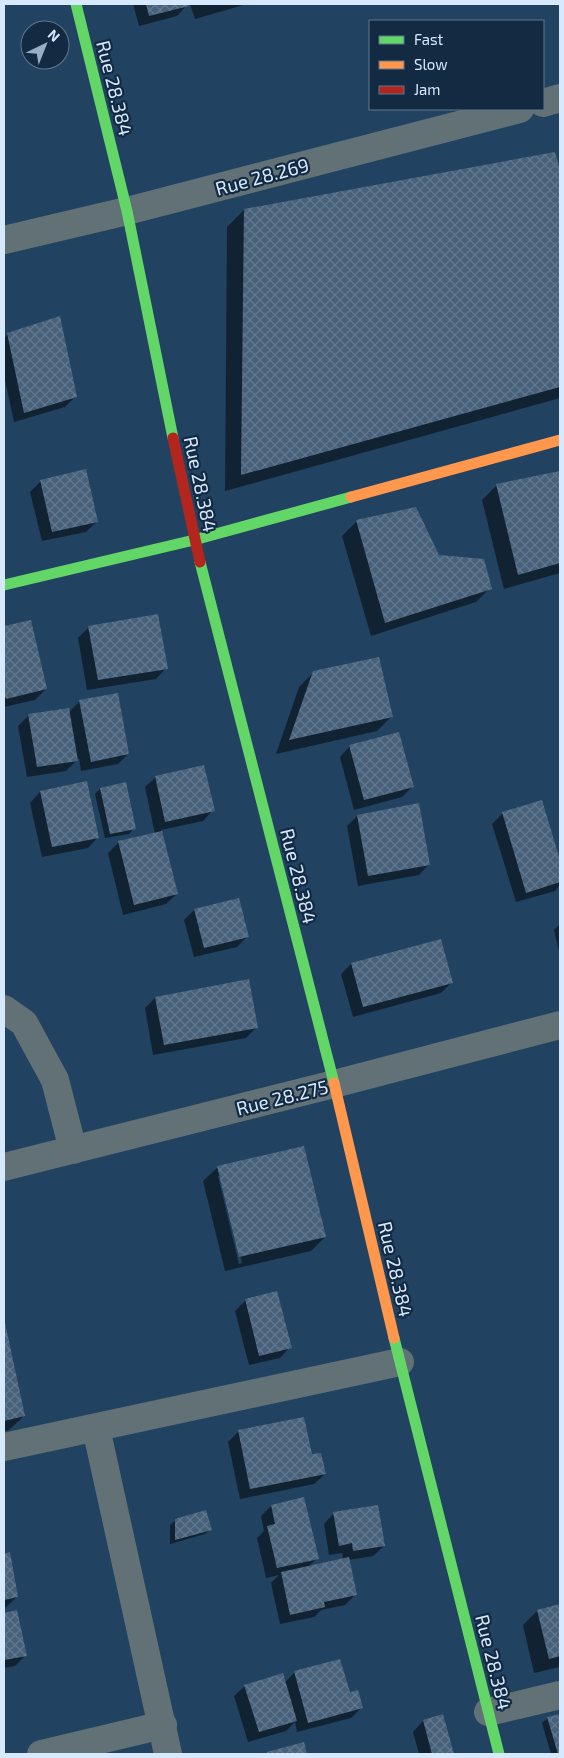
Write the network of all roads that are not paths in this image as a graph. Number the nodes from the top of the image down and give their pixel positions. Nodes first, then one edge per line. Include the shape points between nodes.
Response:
1 (76, 4) edge
2 (560, 98) edge
3 (544, 103) edge
4 (516, 110) edge
5 (127, 211) junction
6 (4, 240) edge
7 (560, 440) edge
8 (194, 540) junction
9 (4, 585) edge
10 (4, 1009) edge
11 (560, 1025) edge
12 (334, 1084) junction
13 (73, 1150) junction
14 (4, 1167) edge
15 (400, 1362) junction
16 (96, 1428) junction
17 (4, 1447) edge
18 (560, 1695) edge
19 (488, 1712) junction
20 (163, 1725) junction
21 (40, 1754) edge
22 (168, 1754) edge
23 (499, 1754) edge

1 - 5 street, Rue 28.384
2 - 3 street
4 - 5 street, Rue 28.269
5 - 6 street, Rue 28.269
5 - 8 street, Rue 28.384
7 - 8 street
8 - 9 street
8 - 12 street, Rue 28.384
10 - 13 street via 24,1023 55,1080
11 - 12 street, Rue 28.275
12 - 13 street, Rue 28.275
12 - 15 street, Rue 28.384
13 - 14 street, Rue 28.275
15 - 16 street
15 - 19 street, Rue 28.384
16 - 17 street
16 - 20 street
18 - 19 street
19 - 23 street, Rue 28.384
20 - 21 street
20 - 22 street

